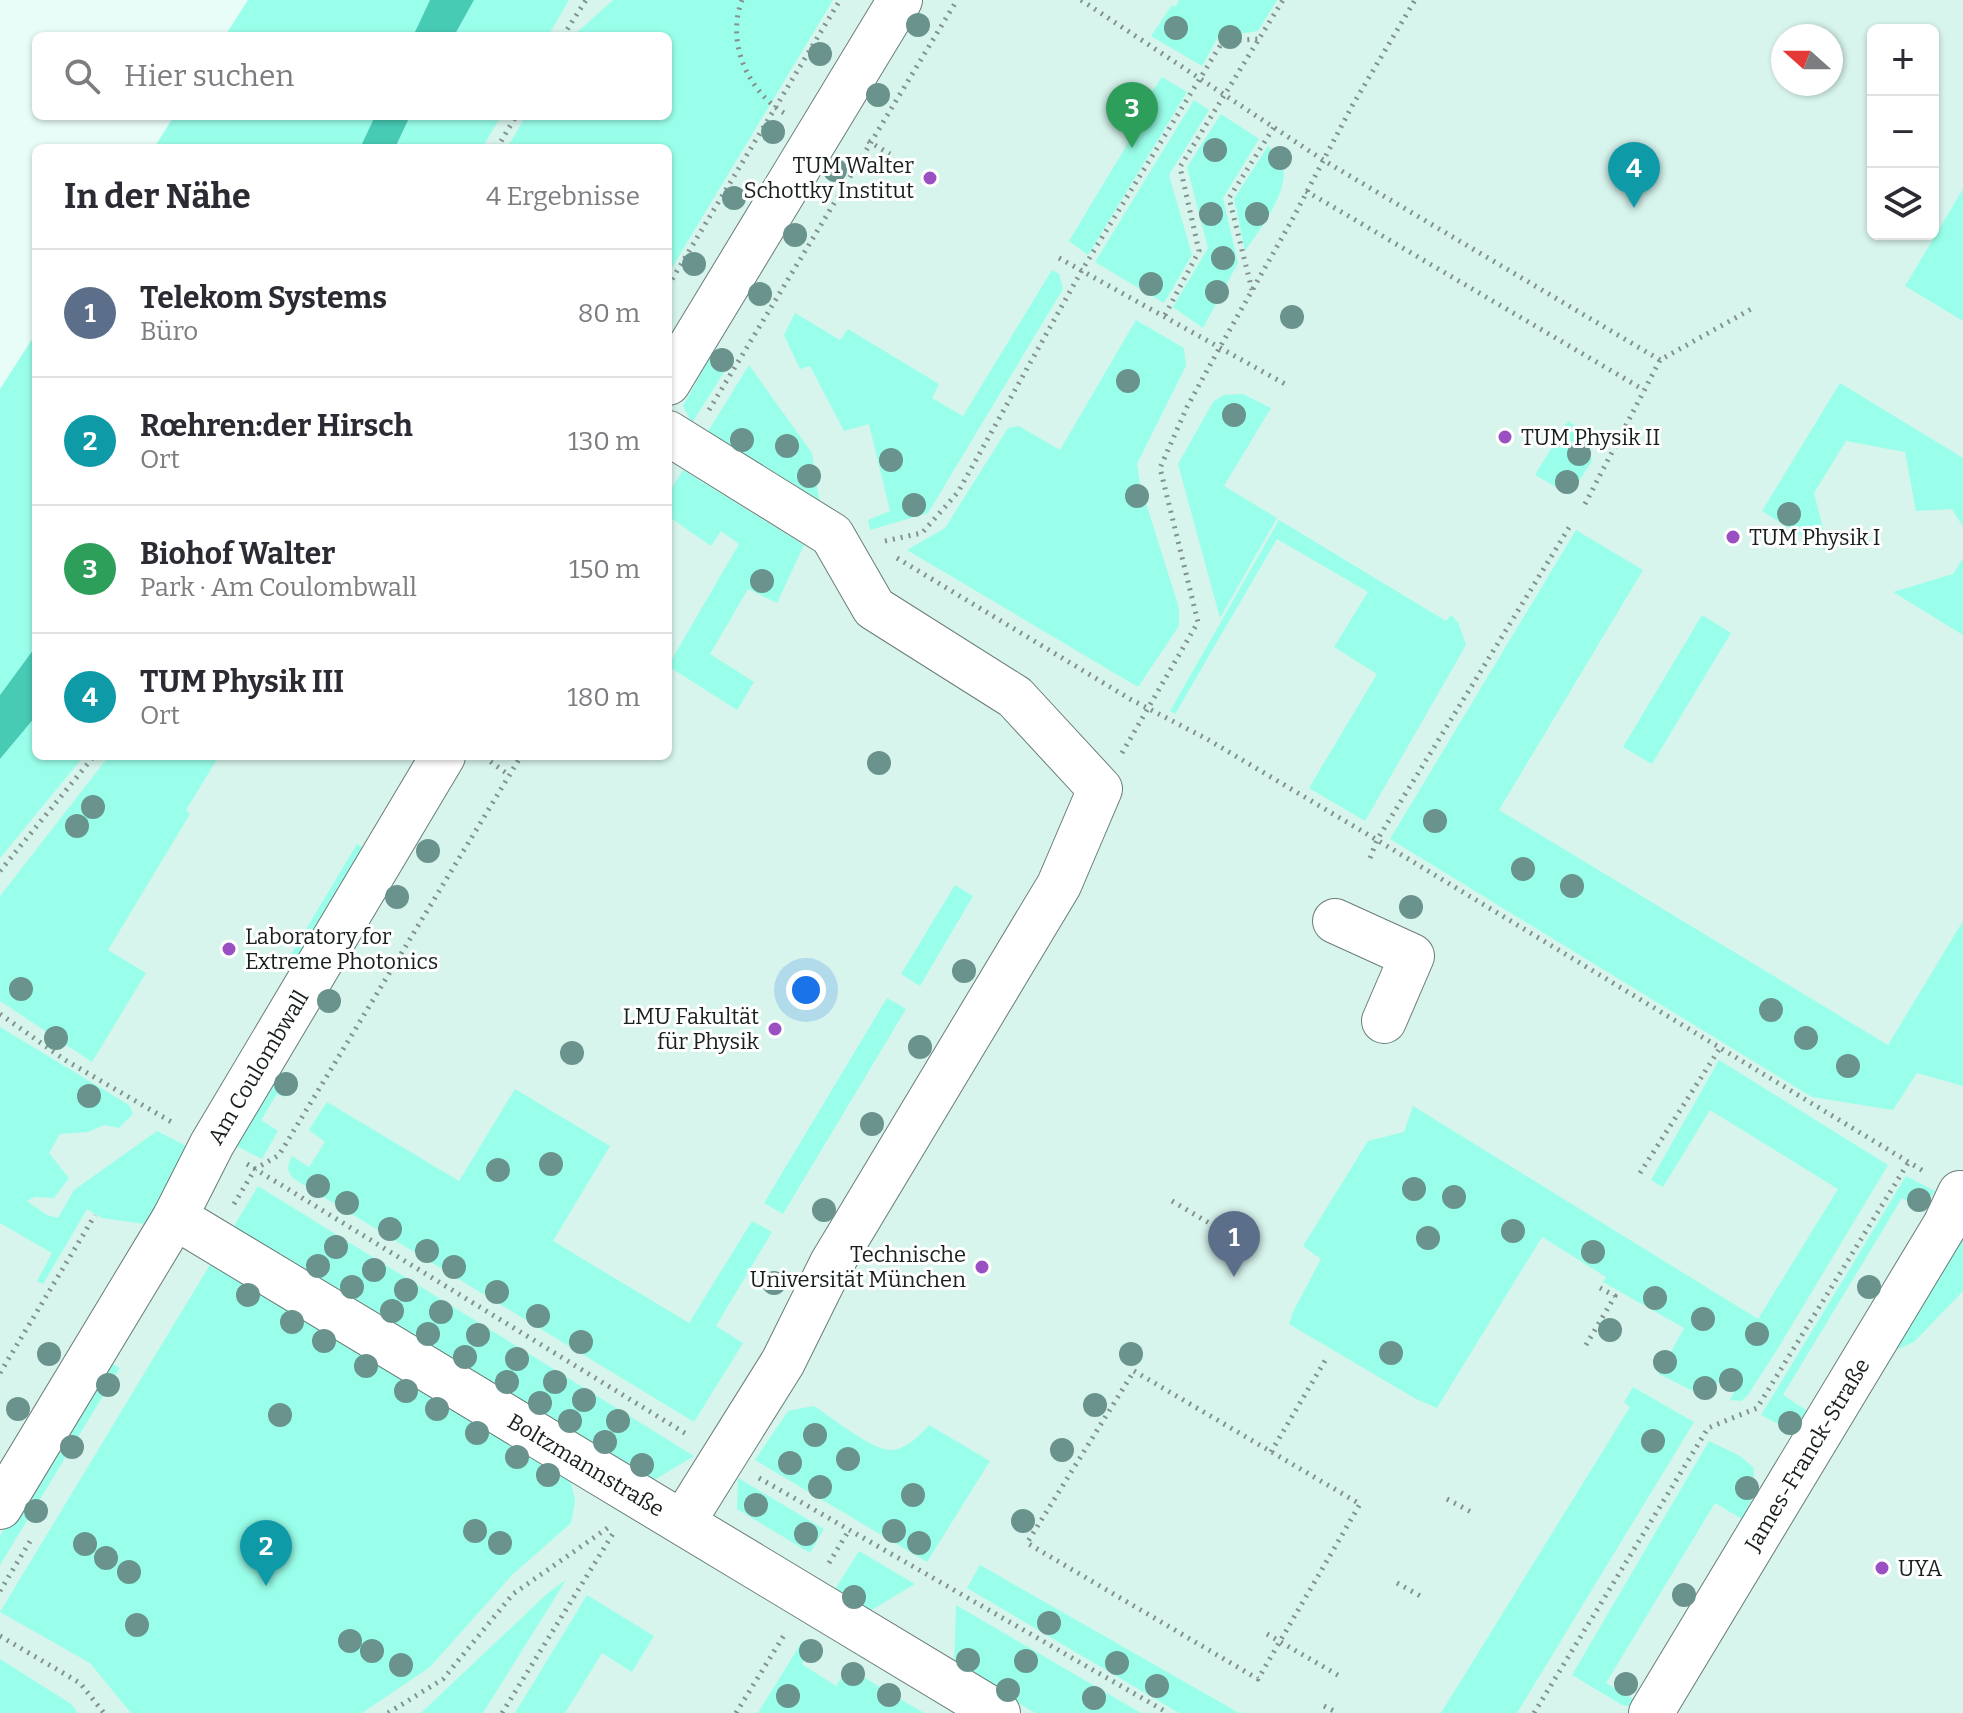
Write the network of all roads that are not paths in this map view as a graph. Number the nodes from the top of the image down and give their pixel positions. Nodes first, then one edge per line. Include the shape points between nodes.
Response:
1 (900, 0) edge
2 (672, 376) edge
3 (678, 439) edge
4 (441, 760) edge
5 (1335, 921) dead end
6 (1384, 1021) dead end
7 (1960, 1193) road end
8 (175, 1217) junction
9 (0, 1507) edge
10 (683, 1522) junction
11 (998, 1713) edge
12 (1651, 1713) edge

1 - 2 street
3 - 10 street via 832,535 874,608 1015,697 1100,789 1059,885 832,1263 783,1362
4 - 8 street, Am Coulombwall via 212,1144
5 - 6 street via 1412,956
7 - 12 street, James-Franck-Straße via 1929,1253
8 - 9 street, Am Coulombwall
8 - 10 street, Boltzmannstraße
10 - 11 street, Boltzmannstraße

